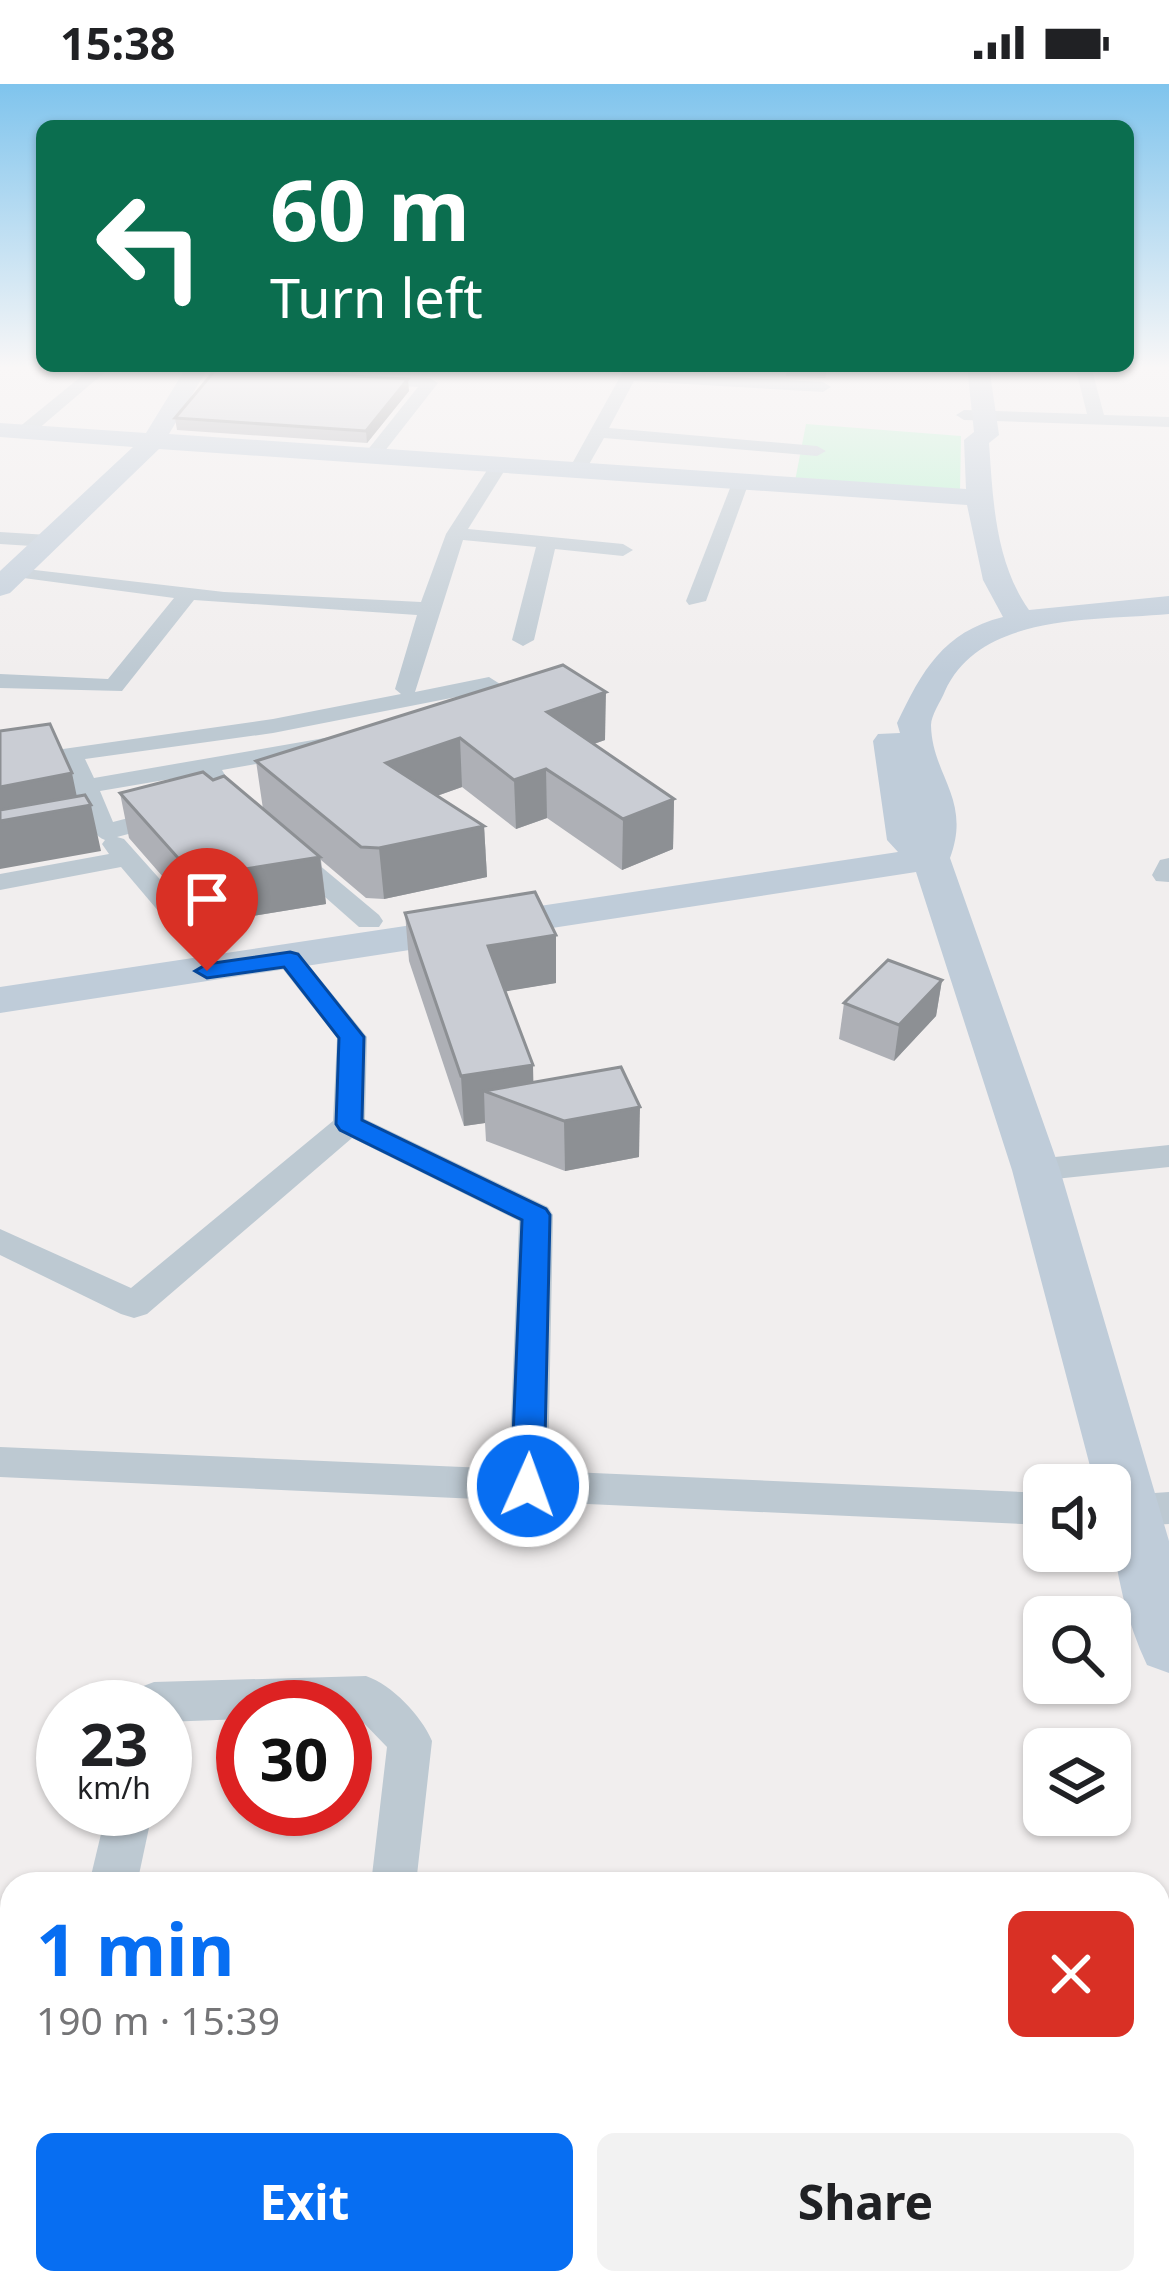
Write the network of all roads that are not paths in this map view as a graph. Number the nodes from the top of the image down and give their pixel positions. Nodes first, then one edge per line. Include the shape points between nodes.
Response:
1 (125, 468) edge
2 (497, 468) edge
3 (540, 468) edge
4 (579, 468) edge
5 (978, 468) edge
6 (577, 471) junction
7 (740, 482) junction
8 (980, 498) junction
9 (456, 534) junction
10 (0, 538) edge
11 (48, 542) junction
12 (547, 544) junction
13 (622, 550) dead end
14 (8, 579) edge
15 (189, 593) junction
16 (1169, 593) edge
17 (696, 601) dead end
18 (1169, 604) edge
19 (429, 610) junction
20 (1016, 615) junction
21 (523, 640) dead end
22 (0, 681) edge
23 (489, 684) edge
24 (406, 689) dead end
25 (206, 765) junction
26 (314, 774) edge
27 (83, 787) junction
28 (96, 830) junction
29 (275, 841) edge
30 (919, 849) junction
31 (127, 858) junction
32 (0, 882) edge
33 (181, 920) dead end
34 (369, 920) junction
35 (290, 959) junction
36 (0, 976) edge
37 (0, 1000) edge
38 (349, 1124) junction
39 (1169, 1156) edge
40 (1036, 1169) junction
41 (0, 1241) edge
42 (0, 1462) edge
43 (528, 1486) junction
44 (1023, 1508) edge
45 (1136, 1511) edge
46 (1169, 1646) edge
47 (192, 1701) edge
48 (124, 1836) edge
49 (116, 1872) edge
50 (394, 1872) edge

1 - 11 street
2 - 9 street
3 - 6 street
4 - 6 street
5 - 8 street
6 - 7 street
7 - 8 street
7 - 17 street
8 - 20 street via 978,517
9 - 12 street
9 - 19 street
10 - 11 street
11 - 14 street
12 - 13 street
12 - 21 street
14 - 15 street
15 - 19 street
15 - 22 street via 114,686
16 - 20 street
18 - 20 street
19 - 24 street
20 - 30 street via 939,669 914,723 942,830
23 - 27 street via 59,756
25 - 26 street via 363,749
25 - 27 street
25 - 28 street via 241,803
27 - 28 street
28 - 31 street
29 - 34 street
30 - 34 street
30 - 35 street
30 - 40 street
31 - 32 street
31 - 33 street
34 - 36 street
35 - 37 street
35 - 38 street via 352,1037
38 - 41 street via 134,1305
38 - 43 street via 536,1215
39 - 40 street
40 - 45 street
42 - 43 street
43 - 44 street
45 - 46 street
47 - 50 street via 366,1695 410,1741
48 - 49 street

